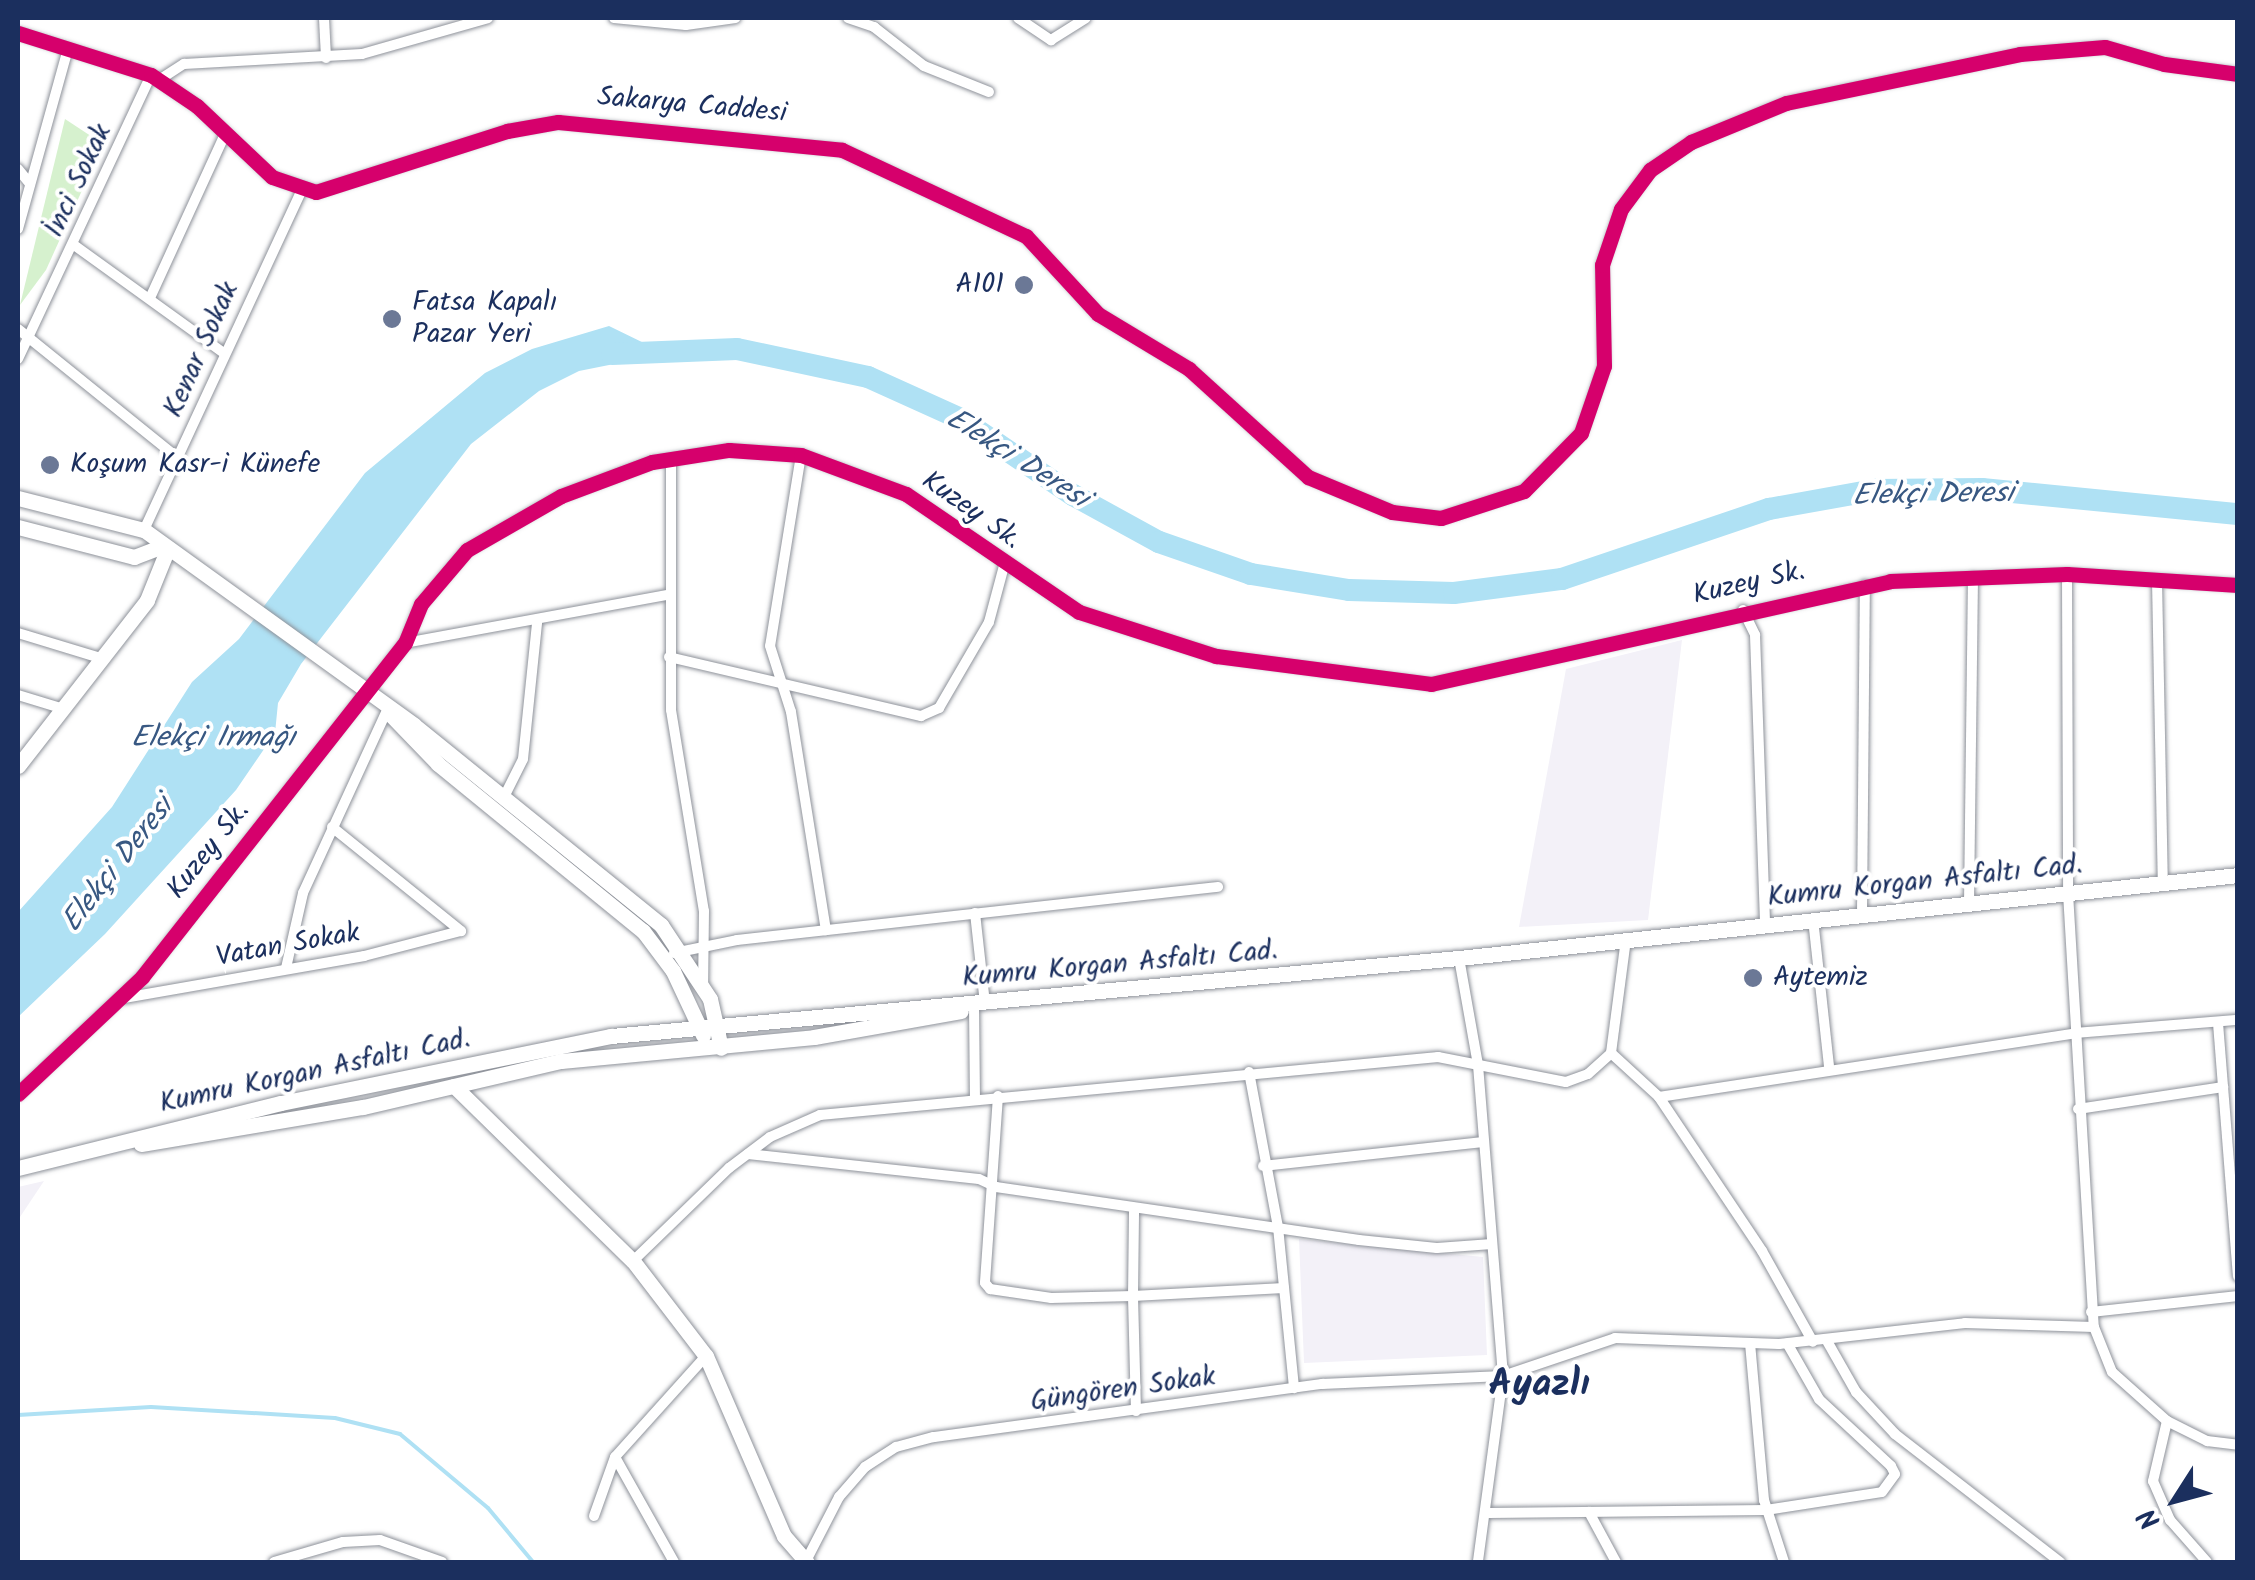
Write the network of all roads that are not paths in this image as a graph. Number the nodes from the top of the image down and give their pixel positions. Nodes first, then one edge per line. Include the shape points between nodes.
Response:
1 (324, 18) edge
2 (434, 18) edge
3 (488, 18) edge
4 (614, 18) edge
5 (736, 18) edge
6 (848, 18) edge
7 (1018, 18) edge
8 (1086, 18) edge
9 (440, 31) junction
10 (18, 33) edge
11 (68, 49) junction
12 (326, 58) junction
13 (2238, 74) edge
14 (155, 78) junction
15 (989, 92) dead end
16 (224, 134) junction
17 (18, 170) edge
18 (30, 184) junction
19 (302, 189) junction
20 (18, 228) edge
21 (74, 245) junction
22 (150, 298) junction
23 (21, 332) edge
24 (224, 353) junction
25 (18, 359) edge
26 (801, 455) junction
27 (178, 458) junction
28 (671, 462) junction
29 (18, 498) edge
30 (18, 527) edge
31 (144, 530) junction
32 (165, 547) junction
33 (1004, 566) junction
34 (2067, 574) junction
35 (1973, 577) junction
36 (2157, 580) junction
37 (1865, 585) junction
38 (2238, 585) edge
39 (671, 594) junction
40 (1743, 610) junction
41 (537, 623) junction
42 (18, 632) edge
43 (405, 644) junction
44 (97, 657) junction
45 (668, 657) junction
46 (778, 686) junction
47 (360, 689) junction
48 (18, 695) edge
49 (64, 710) junction
50 (387, 710) junction
51 (442, 757) junction
52 (18, 766) edge
53 (500, 804) junction
54 (332, 827) junction
55 (2238, 875) edge
56 (2163, 882) junction
57 (1218, 887) dead end
58 (2068, 893) junction
59 (1969, 904) junction
60 (974, 913) junction
61 (1862, 914) junction
62 (1812, 920) junction
63 (1764, 925) junction
64 (826, 930) junction
65 (1626, 939) junction
66 (704, 944) junction
67 (672, 954) junction
68 (1459, 958) junction
69 (286, 968) junction
70 (703, 988) junction
71 (121, 998) junction
72 (979, 1004) junction
73 (2238, 1020) edge
74 (2218, 1022) junction
75 (718, 1029) junction
76 (701, 1030) junction
77 (2075, 1033) junction
78 (713, 1048) junction
79 (1611, 1053) junction
80 (1478, 1065) junction
81 (1829, 1068) junction
82 (1249, 1072) junction
83 (454, 1086) junction
84 (2223, 1087) junction
85 (18, 1094) edge
86 (998, 1096) junction
87 (974, 1098) junction
88 (1660, 1098) junction
89 (2078, 1108) junction
90 (1483, 1142) junction
91 (119, 1144) junction
92 (748, 1154) junction
93 (2234, 1162) edge
94 (1263, 1166) junction
95 (18, 1168) edge
96 (996, 1187) junction
97 (1134, 1209) junction
98 (1278, 1227) junction
99 (1492, 1244) junction
100 (633, 1260) junction
101 (2238, 1276) edge
102 (1284, 1288) junction
103 (1133, 1296) junction
104 (2238, 1296) edge
105 (2091, 1312) junction
106 (2094, 1327) junction
107 (1813, 1342) junction
108 (1827, 1342) junction
109 (1750, 1344) junction
110 (1787, 1344) junction
111 (706, 1356) junction
112 (1503, 1376) junction
113 (1294, 1388) junction
114 (1136, 1410) junction
115 (2167, 1421) junction
116 (2238, 1445) edge
117 (616, 1458) junction
118 (1766, 1510) junction
119 (1588, 1512) junction
120 (1489, 1513) junction
121 (594, 1516) dead end
122 (807, 1561) edge
123 (274, 1562) edge
124 (442, 1562) edge
125 (674, 1562) edge
126 (1478, 1562) edge
127 (1616, 1562) edge
128 (1784, 1562) edge
129 (2060, 1562) edge
130 (2207, 1562) edge

1 - 12 street
2 - 9 street
3 - 9 street
4 - 5 street via 686,25
6 - 15 street via 874,27 924,66
7 - 8 street via 1051,40
9 - 12 street
10 - 11 street
11 - 14 street
11 - 18 street
12 - 14 street via 184,64
13 - 19 street, Sakarya Caddesi via 2105,46 2020,54 1786,103 1691,142 1650,170 1621,209 1602,265 1604,366 1580,432 1524,491 1442,518 1364,503 1308,477 1189,369 1098,314 1026,236 842,150 558,122 450,149 336,190
14 - 16 street
14 - 21 street, İnci Sokak
16 - 19 street via 272,177
16 - 22 street
17 - 18 street
18 - 20 street
19 - 24 street, Kenar Sokak
21 - 22 street
21 - 23 street, İnci Sokak
22 - 24 street
23 - 25 street, İnci Sokak
23 - 27 street
24 - 27 street, Kenar Sokak
26 - 28 street, Kuzey Sk. via 729,450
26 - 33 street, Kuzey Sk. via 906,494
26 - 46 street via 770,646
27 - 31 street, Kenar Sokak
28 - 39 street
28 - 43 street, Kuzey Sk. via 561,496 492,530 421,604
29 - 31 main road
30 - 32 main road via 134,557
31 - 32 main road
32 - 44 main road via 147,600
32 - 47 main road
33 - 40 street, Kuzey Sk. via 1078,612 1216,656 1431,684
33 - 46 street via 989,622 939,708 921,716
34 - 35 street, Kuzey Sk.
34 - 36 street, Kuzey Sk.
34 - 58 street
35 - 37 street, Kuzey Sk.
35 - 59 street
36 - 38 street, Kuzey Sk.
36 - 56 street
37 - 40 street, Kuzey Sk.
37 - 61 street
39 - 41 street
39 - 45 street
40 - 63 street via 1755,634
41 - 43 street
41 - 53 street via 523,759
42 - 44 street
43 - 47 street, Kuzey Sk.
44 - 49 main road
45 - 46 street via 761,674
45 - 66 street
46 - 64 street via 791,712
47 - 50 main road
47 - 71 street, Kuzey Sk.
48 - 49 street
49 - 52 main road
50 - 51 main road
50 - 51 main road via 414,725
50 - 54 street
51 - 53 main road
53 - 67 main road via 661,926
54 - 69 street via 302,893
54 - 69 street, Vatan Sokak via 461,931
55 - 56 main road, Kumru Korgan Asfaltı Cad.
56 - 58 main road, Kumru Korgan Asfaltı Cad.
57 - 60 street
58 - 59 main road, Kumru Korgan Asfaltı Cad.
58 - 77 street
59 - 61 main road, Kumru Korgan Asfaltı Cad.
60 - 64 street
60 - 72 street
61 - 62 main road, Kumru Korgan Asfaltı Cad.
62 - 63 main road, Kumru Korgan Asfaltı Cad.
62 - 81 street
63 - 65 main road, Kumru Korgan Asfaltı Cad.
64 - 66 street
65 - 68 main road, Kumru Korgan Asfaltı Cad.
65 - 79 street
66 - 67 street
66 - 70 street
67 - 70 main road
67 - 76 main road
68 - 72 main road, Kumru Korgan Asfaltı Cad.
68 - 80 street
69 - 71 street, Vatan Sokak
70 - 75 main road
71 - 85 street, Kuzey Sk.
72 - 75 main road, Kumru Korgan Asfaltı Cad. via 817,1014
72 - 78 main road via 896,1026
72 - 87 street
73 - 74 street
74 - 77 street
74 - 84 street
75 - 76 main road, Kumru Korgan Asfaltı Cad.
75 - 78 main road
76 - 78 main road
76 - 91 main road, Kumru Korgan Asfaltı Cad. via 610,1036 450,1067
77 - 81 street
77 - 89 street
78 - 83 main road via 560,1061
79 - 80 street via 1588,1074 1566,1082
79 - 88 street
80 - 82 street via 1438,1057
80 - 90 street
81 - 88 street
82 - 86 street
82 - 94 street
83 - 91 main road via 293,1121
83 - 100 main road
84 - 89 street
84 - 93 street
86 - 87 street
86 - 96 street
87 - 92 street via 820,1115
88 - 107 street via 1762,1251
89 - 105 street
90 - 94 street
90 - 99 street
91 - 95 main road, Kumru Korgan Asfaltı Cad.
92 - 96 street via 980,1179
92 - 100 street
93 - 101 street
94 - 98 street
96 - 97 street
96 - 103 street via 985,1283 990,1290 1051,1298
97 - 98 street
97 - 103 street
98 - 99 street via 1437,1248
98 - 102 street
99 - 112 street
100 - 111 main road
102 - 103 street
102 - 113 street
103 - 114 street
104 - 105 street
105 - 106 street
106 - 108 street, Güngören Sokak via 1965,1323
106 - 115 street via 2112,1372
107 - 108 street, Güngören Sokak
107 - 110 street, Güngören Sokak
108 - 129 street via 1856,1392 1894,1434
109 - 110 street, Güngören Sokak
109 - 112 street, Güngören Sokak via 1615,1338
109 - 118 street
110 - 118 street via 1819,1399 1884,1456 1894,1474 1882,1492
111 - 117 street
111 - 122 main road via 784,1536
112 - 113 street, Güngören Sokak
112 - 120 street
113 - 114 street, Güngören Sokak
114 - 122 street, Güngören Sokak via 896,1447 865,1467 839,1496
115 - 116 street via 2207,1441
115 - 130 street via 2152,1481 2170,1520
117 - 121 street
117 - 125 street
118 - 119 street
118 - 128 street
119 - 120 street
119 - 127 street
120 - 126 street
123 - 124 street via 343,1542 380,1540

